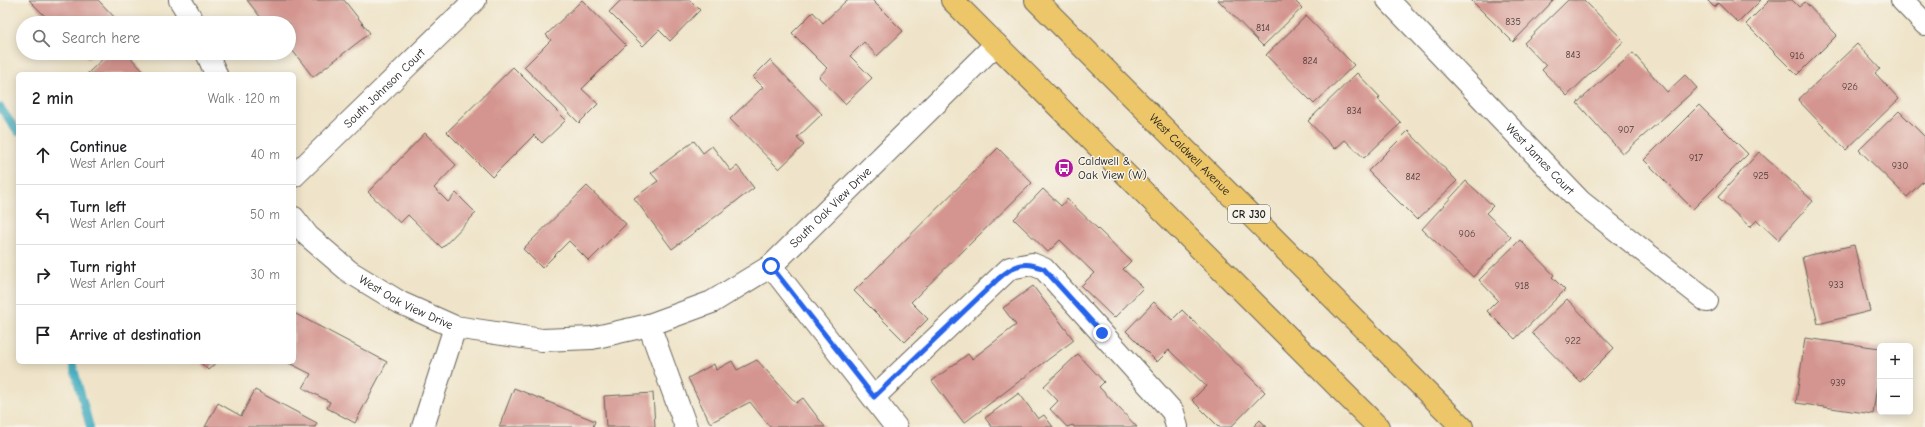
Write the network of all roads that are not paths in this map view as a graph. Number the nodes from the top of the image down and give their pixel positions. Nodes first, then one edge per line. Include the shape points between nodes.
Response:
1 (180, 0) edge
2 (475, 0) edge
3 (952, 0) edge
4 (1036, 0) edge
5 (1388, 0) edge
6 (1902, 0) edge
7 (190, 16) edge
8 (1925, 24) edge
9 (996, 44) junction
10 (210, 60) edge
11 (215, 72) edge
12 (296, 174) edge
13 (296, 221) edge
14 (771, 266) junction
15 (1707, 301) dead end
16 (649, 325) junction
17 (455, 327) junction
18 (542, 340) joint
19 (874, 397) junction
20 (423, 427) edge
21 (686, 427) edge
22 (896, 427) edge
23 (1177, 427) edge
24 (1378, 427) edge
25 (1462, 427) edge

1 - 7 street
2 - 12 street, South Johnson Court
3 - 9 main road
4 - 25 main road, West Caldwell Avenue / CR J30
5 - 15 street, West James Court via 1581,202
6 - 8 street
9 - 14 street, South Oak View Drive
9 - 24 main road
10 - 11 street
13 - 17 street, West Oak View Drive via 308,236 350,272 401,303
14 - 16 street, South Oak View Drive via 712,302
14 - 19 street
16 - 18 street, South Oak View Drive via 592,338
16 - 21 street
17 - 18 street, West Oak View Drive
17 - 20 street
19 - 22 street
19 - 23 street via 1010,268 1032,264 1044,269 1173,412

